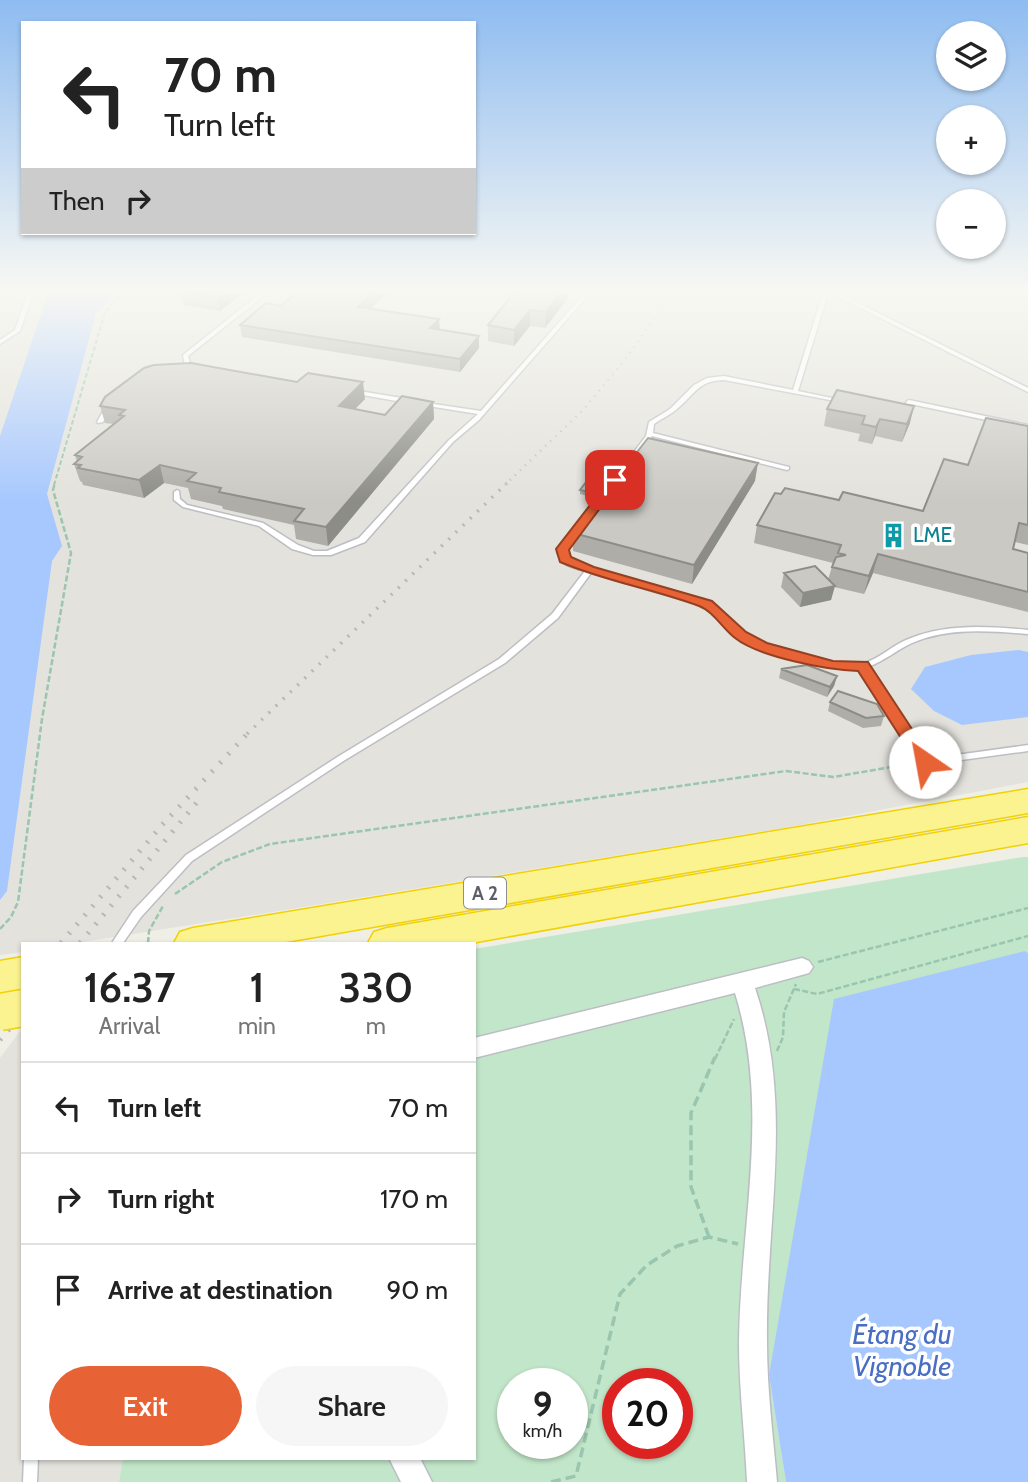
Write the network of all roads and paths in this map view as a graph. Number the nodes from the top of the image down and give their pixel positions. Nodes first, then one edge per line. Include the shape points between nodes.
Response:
1 (88, 362) edge
2 (187, 362) edge
3 (527, 362) edge
4 (804, 362) edge
5 (972, 362) edge
6 (193, 366) junction
7 (183, 367) edge
8 (207, 368) edge
9 (345, 390) edge
10 (1028, 390) edge
11 (795, 392) junction
12 (113, 399) edge
13 (850, 403) edge
14 (890, 411) edge
15 (482, 413) junction
16 (100, 422) edge
17 (1028, 427) edge
18 (650, 434) junction
19 (787, 468) dead end
20 (615, 480) edge
21 (177, 492) dead end
22 (590, 513) edge
23 (589, 570) junction
24 (1028, 632) edge
25 (863, 666) junction
26 (1028, 748) edge
27 (925, 762) junction
28 (1028, 801) edge
29 (1022, 832) edge
30 (1028, 908) edge
31 (0, 929) edge
32 (1028, 936) edge
33 (118, 942) edge
34 (148, 942) edge
35 (199, 942) edge
36 (393, 942) edge
37 (802, 967) junction
38 (21, 973) edge
39 (0, 977) edge
40 (794, 989) junction
41 (746, 992) junction
42 (21, 1008) edge
43 (0, 1012) edge
44 (476, 1048) edge
45 (764, 1082) junction
46 (709, 1237) junction
47 (757, 1248) junction
48 (31, 1460) edge
49 (405, 1460) edge
50 (575, 1479) edge
51 (30, 1482) edge
52 (417, 1482) edge
53 (551, 1482) edge
54 (762, 1482) edge

1 - 31 path via 52,489 71,553 42,719 18,902
2 - 6 lane
3 - 15 lane
4 - 11 lane
5 - 10 lane
6 - 7 lane
6 - 8 lane
9 - 15 lane
11 - 13 lane
11 - 18 lane via 724,378 706,379 676,408 653,421
12 - 16 lane
14 - 17 lane via 904,414 909,402
15 - 21 lane via 446,446 362,540 328,553 295,547 261,524 185,506 177,500
18 - 19 lane
18 - 20 lane
22 - 23 lane via 561,552 568,562
23 - 25 lane via 707,604 741,635 762,646 833,666
23 - 33 lane via 555,616 502,661 189,858 136,914
24 - 25 lane via 968,629 934,634
25 - 27 lane
26 - 27 lane
27 - 34 path via 833,777 786,771 270,845 222,862 177,892 154,919
28 - 35 highway, A 2
29 - 36 highway, A 2
30 - 37 path
32 - 40 path via 817,994
37 - 40 path
37 - 41 street
38 - 39 highway
40 - 45 path via 784,1012 783,1037
41 - 44 street
41 - 45 street
41 - 46 path via 691,1114 691,1187
42 - 43 highway, bridge
45 - 47 street via 765,1166
46 - 47 path
46 - 50 path via 677,1246 647,1265 620,1294
47 - 54 street via 753,1364
48 - 51 lane
49 - 52 street
50 - 53 path

